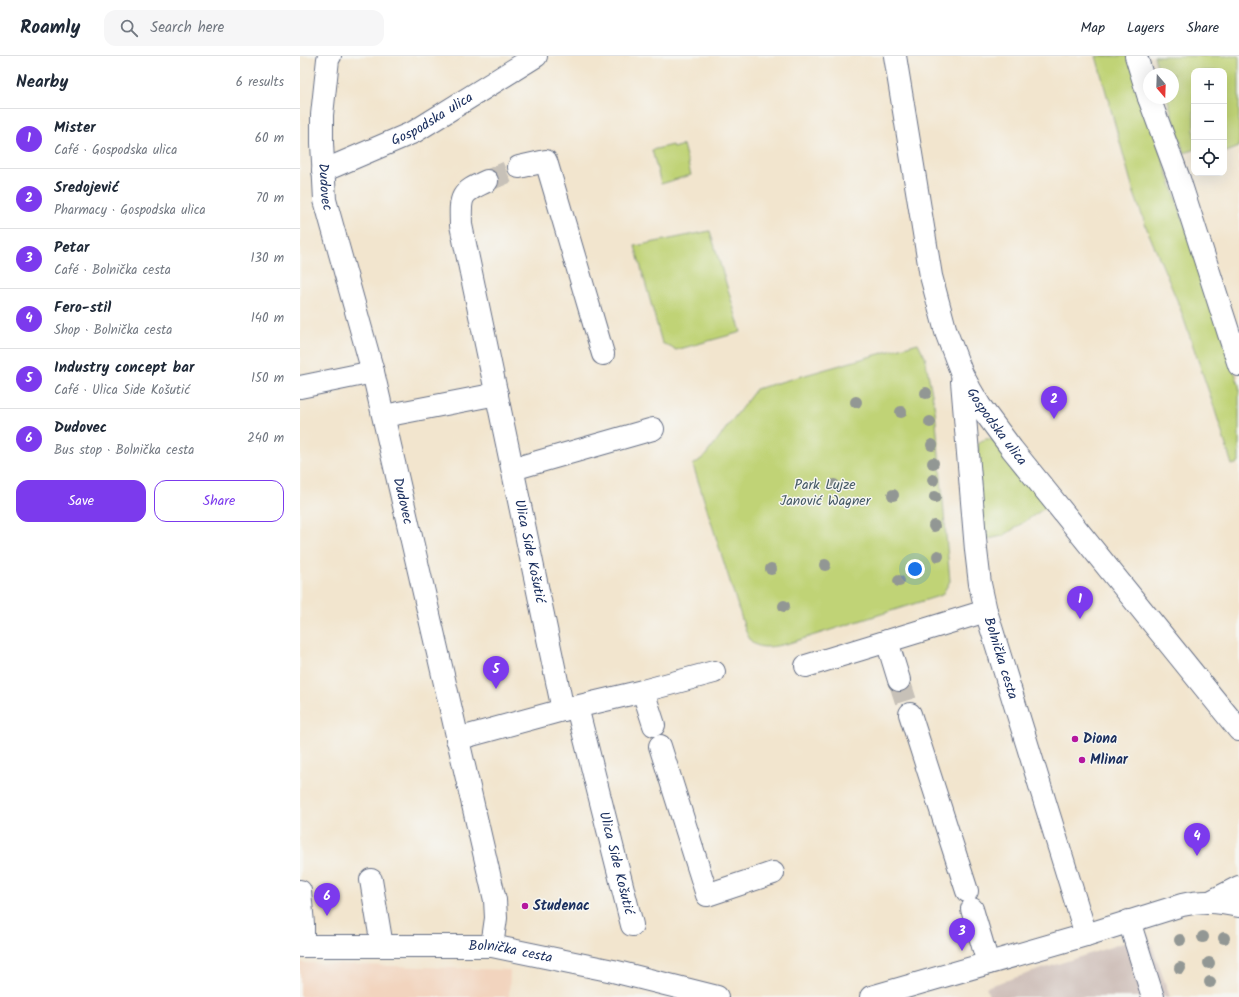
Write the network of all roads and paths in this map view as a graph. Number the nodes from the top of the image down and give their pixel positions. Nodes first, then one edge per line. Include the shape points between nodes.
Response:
1 (536, 56) edge
2 (895, 56) edge
3 (1136, 56) edge
4 (326, 57) edge
5 (1143, 79) edge
6 (1151, 104) edge
7 (519, 167) tunnel mouth
8 (323, 171) junction
9 (487, 181) tunnel mouth
10 (603, 354) dead end
11 (1239, 365) edge
12 (373, 372) junction
13 (962, 374) junction
14 (300, 387) edge
15 (497, 394) junction
16 (384, 416) junction
17 (653, 429) dead end
18 (513, 469) junction
19 (986, 611) junction
20 (886, 642) junction
21 (806, 666) dead end
22 (714, 672) dead end
23 (899, 680) tunnel mouth
24 (643, 692) junction
25 (570, 708) junction
26 (910, 714) tunnel mouth
27 (654, 725) dead end
28 (1239, 730) edge
29 (458, 739) junction
30 (660, 746) dead end
31 (773, 873) dead end
32 (371, 880) dead end
33 (1239, 887) edge
34 (300, 891) edge
35 (1212, 901) junction
36 (1239, 906) edge
37 (1129, 922) junction
38 (632, 925) dead end
39 (1086, 935) junction
40 (302, 946) edge
41 (382, 946) junction
42 (492, 946) junction
43 (988, 963) junction
44 (717, 997) edge
45 (871, 997) edge
46 (1153, 997) edge

1 - 8 street, Gospodska ulica via 414,132
2 - 13 street, Gospodska ulica via 931,276 946,332
3 - 5 street
4 - 8 street, Dudovec via 322,115
6 - 11 street via 1179,179
7 - 10 street via 546,161
8 - 12 street, Dudovec via 325,200
9 - 15 street, Ulica Side Košutić via 465,192 460,203 461,225
12 - 14 street
12 - 16 street, Dudovec
13 - 19 street, Bolnička cesta via 976,550
13 - 28 street, Gospodska ulica via 980,406 1012,449
15 - 16 street
15 - 18 street, Ulica Side Košutić
16 - 29 street, Dudovec
17 - 18 street
18 - 25 street, Ulica Side Košutić
19 - 20 street
19 - 39 street, Bolnička cesta
20 - 21 street
20 - 23 street
22 - 24 street
24 - 25 street
24 - 27 street
25 - 29 street
25 - 38 street, Ulica Side Košutić
26 - 43 street
29 - 42 street, Dudovec via 495,900 496,918
30 - 31 street via 707,895
32 - 41 street
33 - 35 street
34 - 40 street
35 - 36 street
35 - 37 street via 1182,905
37 - 39 street
37 - 46 street
39 - 43 street
40 - 41 street, Bolnička cesta
41 - 42 street, Bolnička cesta
42 - 44 street, Bolnička cesta via 613,971
43 - 45 street

